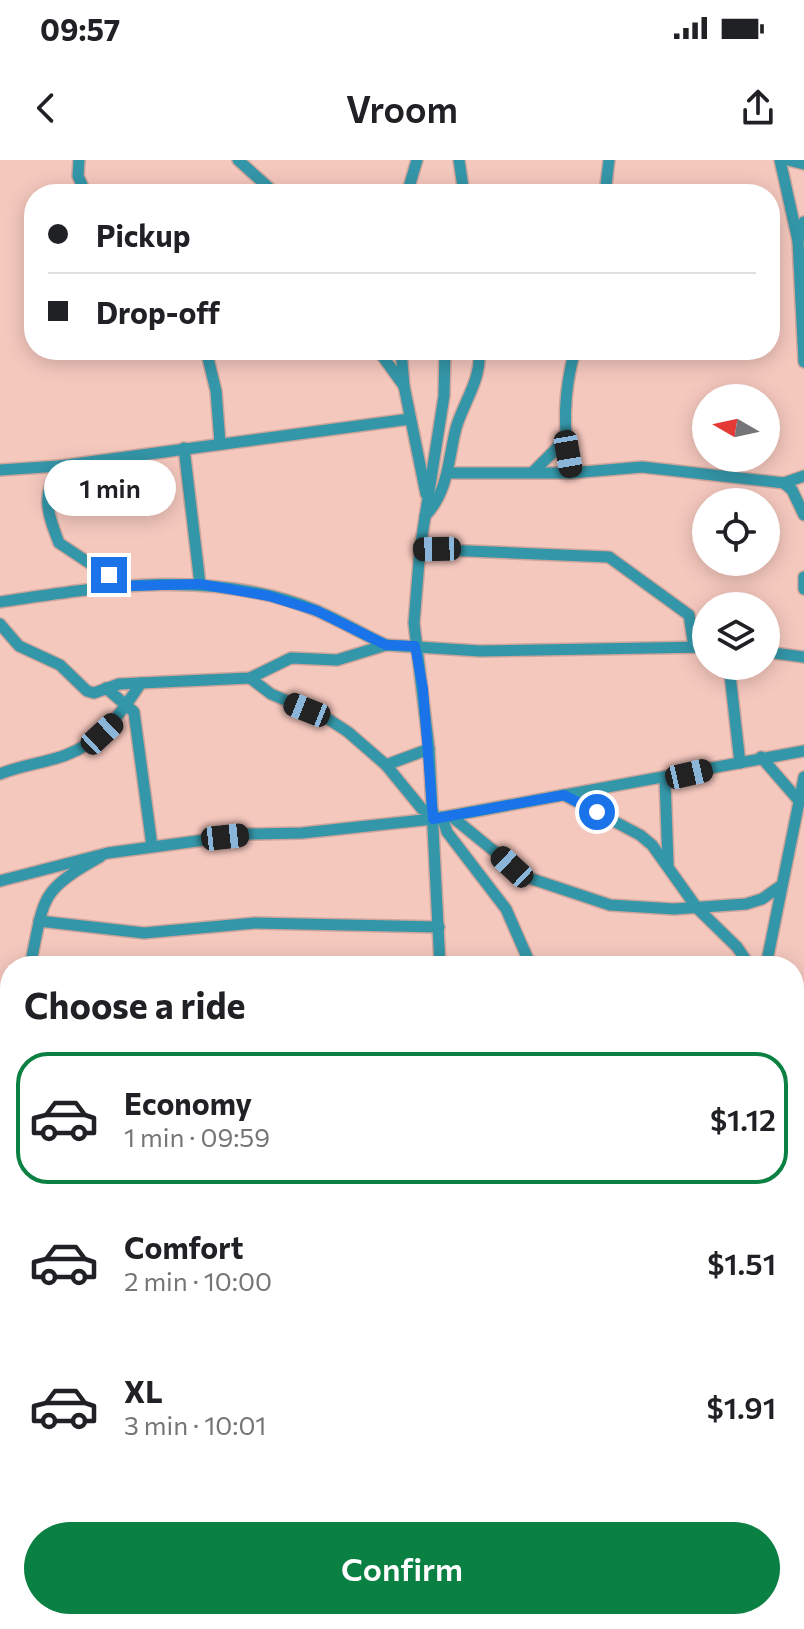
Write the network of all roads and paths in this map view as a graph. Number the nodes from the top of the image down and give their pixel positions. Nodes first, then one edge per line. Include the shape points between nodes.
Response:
1 (79, 160) edge
2 (238, 160) edge
3 (417, 160) edge
4 (609, 160) edge
5 (780, 160) edge
6 (788, 160) edge
7 (804, 164) edge
8 (461, 165) edge
9 (82, 184) edge
10 (265, 184) edge
11 (410, 184) edge
12 (470, 184) edge
13 (606, 184) edge
14 (804, 222) edge
15 (798, 241) junction
16 (208, 360) edge
17 (385, 360) edge
18 (402, 360) edge
19 (445, 360) edge
20 (479, 360) edge
21 (573, 360) edge
22 (804, 362) edge
23 (404, 386) junction
24 (410, 419) junction
25 (564, 434) junction
26 (220, 443) junction
27 (184, 448) junction
28 (59, 466) junction
29 (0, 470) edge
30 (533, 472) junction
31 (448, 473) junction
32 (571, 473) junction
33 (804, 476) edge
34 (784, 483) junction
35 (427, 502) junction
36 (804, 515) edge
37 (425, 517) junction
38 (420, 549) junction
39 (804, 579) edge
40 (200, 584) junction
41 (124, 586) junction
42 (804, 589) edge
43 (0, 602) edge
44 (0, 624) edge
45 (692, 624) edge
46 (386, 645) junction
47 (415, 646) junction
48 (692, 647) edge
49 (780, 654) edge
50 (804, 657) edge
51 (250, 678) junction
52 (731, 680) edge
53 (141, 683) junction
54 (106, 688) junction
55 (127, 704) junction
56 (429, 749) junction
57 (804, 751) edge
58 (761, 757) junction
59 (740, 763) junction
60 (386, 765) junction
61 (0, 774) edge
62 (804, 777) edge
63 (665, 779) junction
64 (564, 795) junction
65 (800, 802) junction
66 (440, 816) junction
67 (152, 846) junction
68 (108, 853) junction
69 (668, 864) junction
70 (0, 881) edge
71 (782, 885) junction
72 (697, 908) junction
73 (39, 921) junction
74 (439, 927) junction
75 (32, 956) edge
76 (440, 956) edge
77 (527, 956) edge
78 (743, 956) edge
79 (768, 956) edge

1 - 9 street
2 - 10 street
3 - 11 street
4 - 13 street
5 - 15 street
6 - 7 street
8 - 12 street
14 - 15 street
15 - 22 street
16 - 26 street
17 - 23 street
18 - 23 street
19 - 35 street
20 - 31 street via 457,424
21 - 25 street
23 - 24 street
24 - 26 street
24 - 35 street
25 - 30 street
25 - 32 street
26 - 27 street
27 - 28 street
27 - 40 street
28 - 29 street
28 - 41 street via 46,496 59,543
30 - 31 street
30 - 32 street
31 - 37 street
32 - 34 street via 656,468
33 - 34 street
34 - 36 street
35 - 37 street
37 - 38 street
38 - 45 street via 609,557 689,615
38 - 47 street
39 - 42 street
40 - 41 street
40 - 46 street via 304,606
41 - 43 street
44 - 54 street via 19,646 60,665 87,691
46 - 47 street
46 - 51 street via 337,660 291,658
47 - 48 street via 480,651
47 - 56 street
49 - 50 street
51 - 53 street
51 - 60 street via 271,694 325,717
52 - 59 street
53 - 54 street
53 - 55 street
54 - 55 street
55 - 61 street via 102,734 77,749
55 - 67 street via 137,724
56 - 60 street
56 - 66 street
57 - 58 street
58 - 59 street
58 - 65 street
59 - 63 street
60 - 66 street via 418,804
62 - 65 street
63 - 64 street
63 - 69 street
64 - 66 street
64 - 69 street via 640,835
65 - 71 street
66 - 67 street
66 - 72 street via 543,884 610,905
66 - 74 street
66 - 77 street via 506,909
67 - 68 street
68 - 70 street
68 - 73 street via 59,880
69 - 72 street
71 - 72 street via 746,904
71 - 79 street
72 - 78 street
73 - 74 street via 144,933 255,923
73 - 75 street
74 - 76 street

